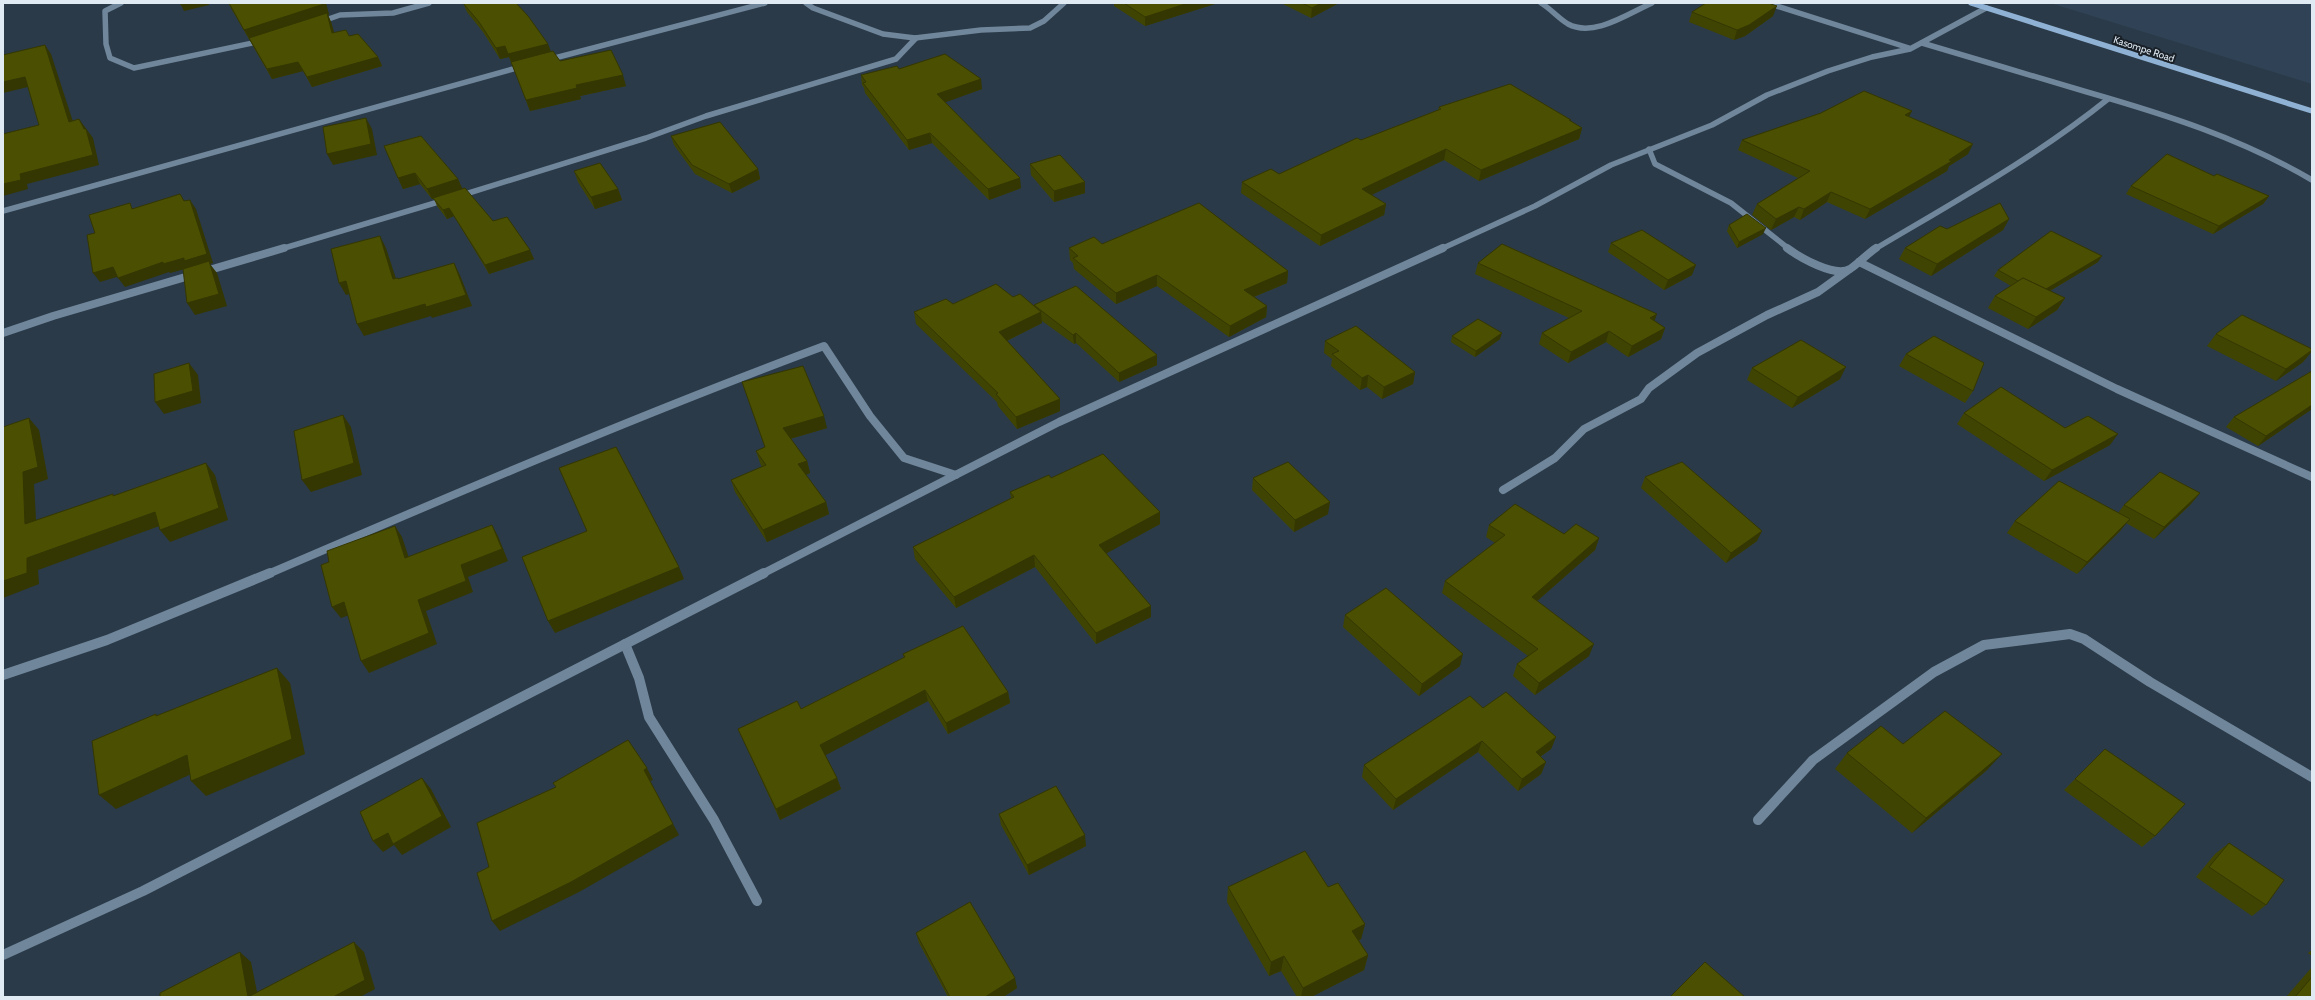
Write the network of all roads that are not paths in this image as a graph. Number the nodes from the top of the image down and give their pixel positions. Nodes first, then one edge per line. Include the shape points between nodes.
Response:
1 (121, 3) edge
2 (429, 3) edge
3 (765, 3) edge
4 (806, 3) edge
5 (1064, 3) edge
6 (1541, 3) edge
7 (1652, 3) edge
8 (1767, 3) edge
9 (1971, 3) edge
10 (1986, 8) junction
11 (312, 25) edge
12 (916, 38) junction
13 (266, 40) edge
14 (1922, 43) junction
15 (1910, 49) junction
16 (543, 61) edge
17 (528, 65) edge
18 (2108, 99) junction
19 (2312, 111) edge
20 (1649, 149) junction
21 (2312, 180) edge
22 (3, 211) edge
23 (1859, 262) junction
24 (1848, 270) junction
25 (3, 333) edge
26 (956, 475) junction
27 (2312, 477) edge
28 (1503, 490) dead end
29 (625, 644) junction
30 (3, 674) edge
31 (2312, 777) edge
32 (1758, 820) dead end
33 (757, 901) dead end
34 (3, 955) edge

1 - 13 street via 105,11 106,44 110,58 134,68
2 - 11 street via 393,13 340,15
3 - 16 street
4 - 12 street via 877,32 894,37
5 - 12 street via 1046,20 1031,28 1011,31 983,30
6 - 7 street via 1571,25 1580,28 1591,28
8 - 15 street
9 - 10 street, Kasompe Road
10 - 14 street
10 - 19 street, Kasompe Road
12 - 25 street via 896,59 864,70 706,116 646,138 536,172
14 - 15 street
14 - 18 street
15 - 20 street via 1872,57 1828,71 1767,95 1712,125
17 - 22 street
18 - 21 street via 2172,117 2230,138 2276,159
18 - 23 street via 2068,131 1993,179 1874,249
20 - 24 street via 1655,164 1732,203 1800,257 1834,271
20 - 26 street via 1535,206 1058,422
23 - 24 street
23 - 27 street via 2117,389
24 - 28 street via 1818,292 1767,315 1697,353 1649,388 1641,399 1584,429 1556,458
26 - 29 street
26 - 30 street via 904,458 870,416 824,346 537,459 188,608 107,640
29 - 33 street via 639,678 649,717 714,820
29 - 34 street via 143,891
31 - 32 street via 2150,682 2084,639 2070,634 1984,645 1934,672 1813,760

